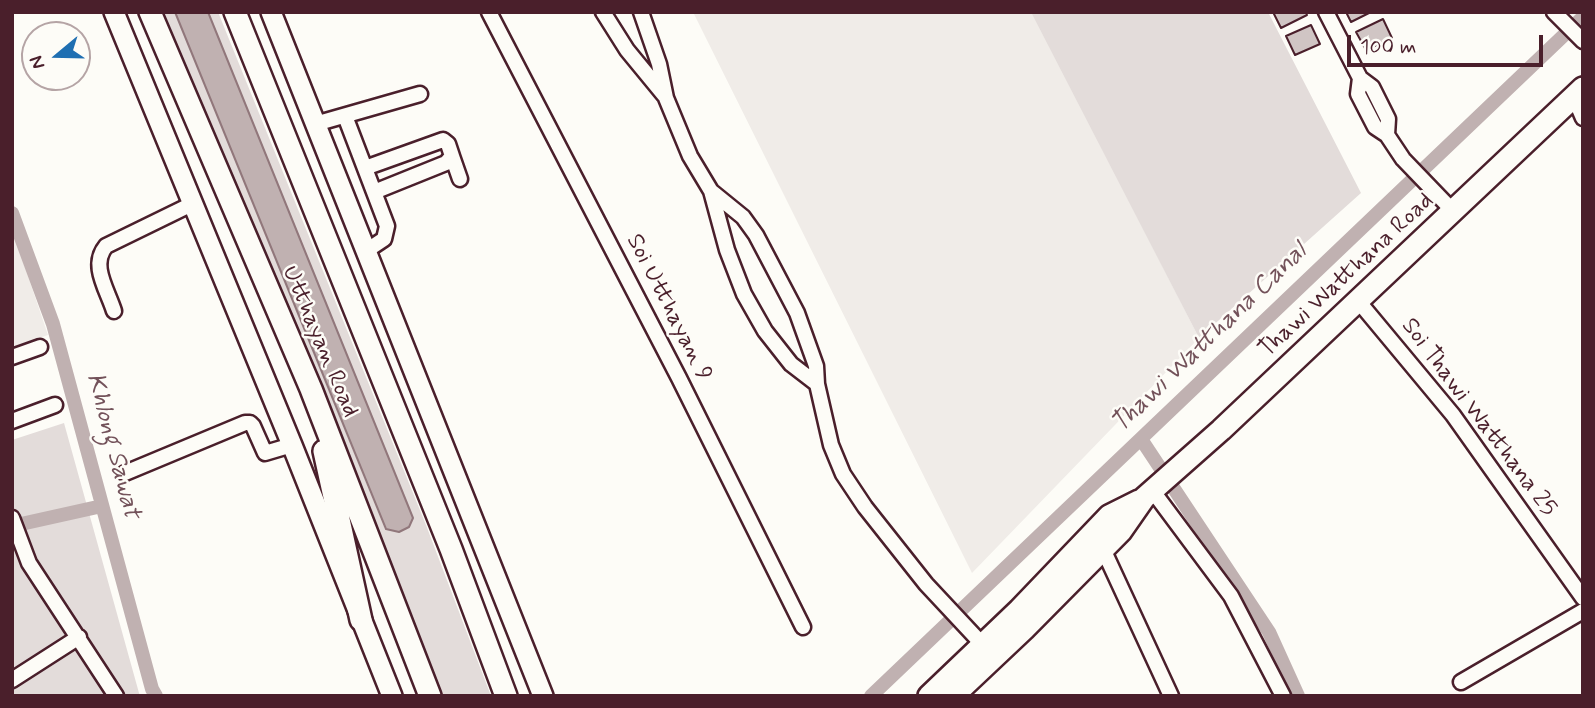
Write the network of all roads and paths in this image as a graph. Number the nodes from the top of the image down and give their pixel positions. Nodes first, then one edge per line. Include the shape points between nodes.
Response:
1 (114, 12) edge
2 (135, 12) edge
3 (150, 12) edge
4 (235, 12) edge
5 (245, 12) edge
6 (271, 12) edge
7 (489, 12) edge
8 (603, 12) edge
9 (640, 12) edge
10 (1326, 12) edge
11 (1554, 12) edge
12 (1583, 41) edge
13 (171, 63) junction
14 (258, 66) junction
15 (1578, 92) edge
16 (420, 94) dead end
17 (666, 98) junction
18 (345, 116) junction
19 (1583, 118) edge
20 (316, 124) junction
21 (452, 156) junction
22 (365, 168) junction
23 (460, 179) dead end
24 (711, 191) junction
25 (374, 192) junction
26 (192, 204) junction
27 (1454, 212) junction
28 (366, 251) junction
29 (1359, 302) junction
30 (114, 310) dead end
31 (40, 347) dead end
32 (12, 357) edge
33 (817, 384) junction
34 (311, 389) junction
35 (55, 405) dead end
36 (12, 421) edge
37 (292, 445) junction
38 (125, 473) dead end
39 (1158, 485) junction
40 (12, 518) edge
41 (1103, 549) junction
42 (1583, 598) edge
43 (1583, 611) edge
44 (362, 620) junction
45 (803, 628) dead end
46 (79, 638) junction
47 (983, 645) junction
48 (12, 680) edge
49 (1461, 682) dead end
50 (1282, 694) edge
51 (116, 696) edge
52 (392, 696) edge
53 (430, 696) edge
54 (506, 696) edge
55 (543, 696) edge
56 (929, 696) edge
57 (953, 696) edge
58 (1171, 696) edge

1 - 26 street
2 - 13 main road
3 - 13 main road, Utthayan Road
4 - 14 main road, Utthayan Road
5 - 14 main road
6 - 20 street
7 - 45 street, Soi Utthayan 9
8 - 17 street
9 - 17 street
10 - 27 street via 1360,78 1358,94 1375,127
11 - 12 street
13 - 34 main road, Utthayan Road
14 - 54 main road, Utthayan Road
15 - 19 street
15 - 27 main road, Thawi Watthana Road
16 - 18 street
17 - 24 street via 690,156
18 - 20 street
18 - 22 street
20 - 28 street
21 - 22 street via 443,141
21 - 23 street
21 - 25 street via 446,163
22 - 25 street
24 - 33 street via 756,235 811,350
24 - 33 street via 744,294 790,364
25 - 28 street via 387,234
26 - 30 street via 106,246 100,254 98,266
26 - 37 street
27 - 29 main road, Thawi Watthana Road
28 - 55 street
29 - 39 main road, Thawi Watthana Road
29 - 42 street, Soi Thawi Watthana 25 via 1453,415
31 - 32 street
33 - 47 street via 831,446 843,474 916,571
34 - 44 main road
34 - 53 main road, Utthayan Road
35 - 36 street
37 - 38 street via 265,453 253,426 245,423
37 - 44 street
39 - 41 main road, Thawi Watthana Road
39 - 47 main road, Thawi Watthana Road via 1109,516
39 - 50 street via 1231,596
40 - 46 street via 29,564
41 - 57 main road, Thawi Watthana Road
41 - 58 street
43 - 49 street
44 - 52 street
46 - 48 street
46 - 51 street
47 - 56 main road, Thawi Watthana Road

